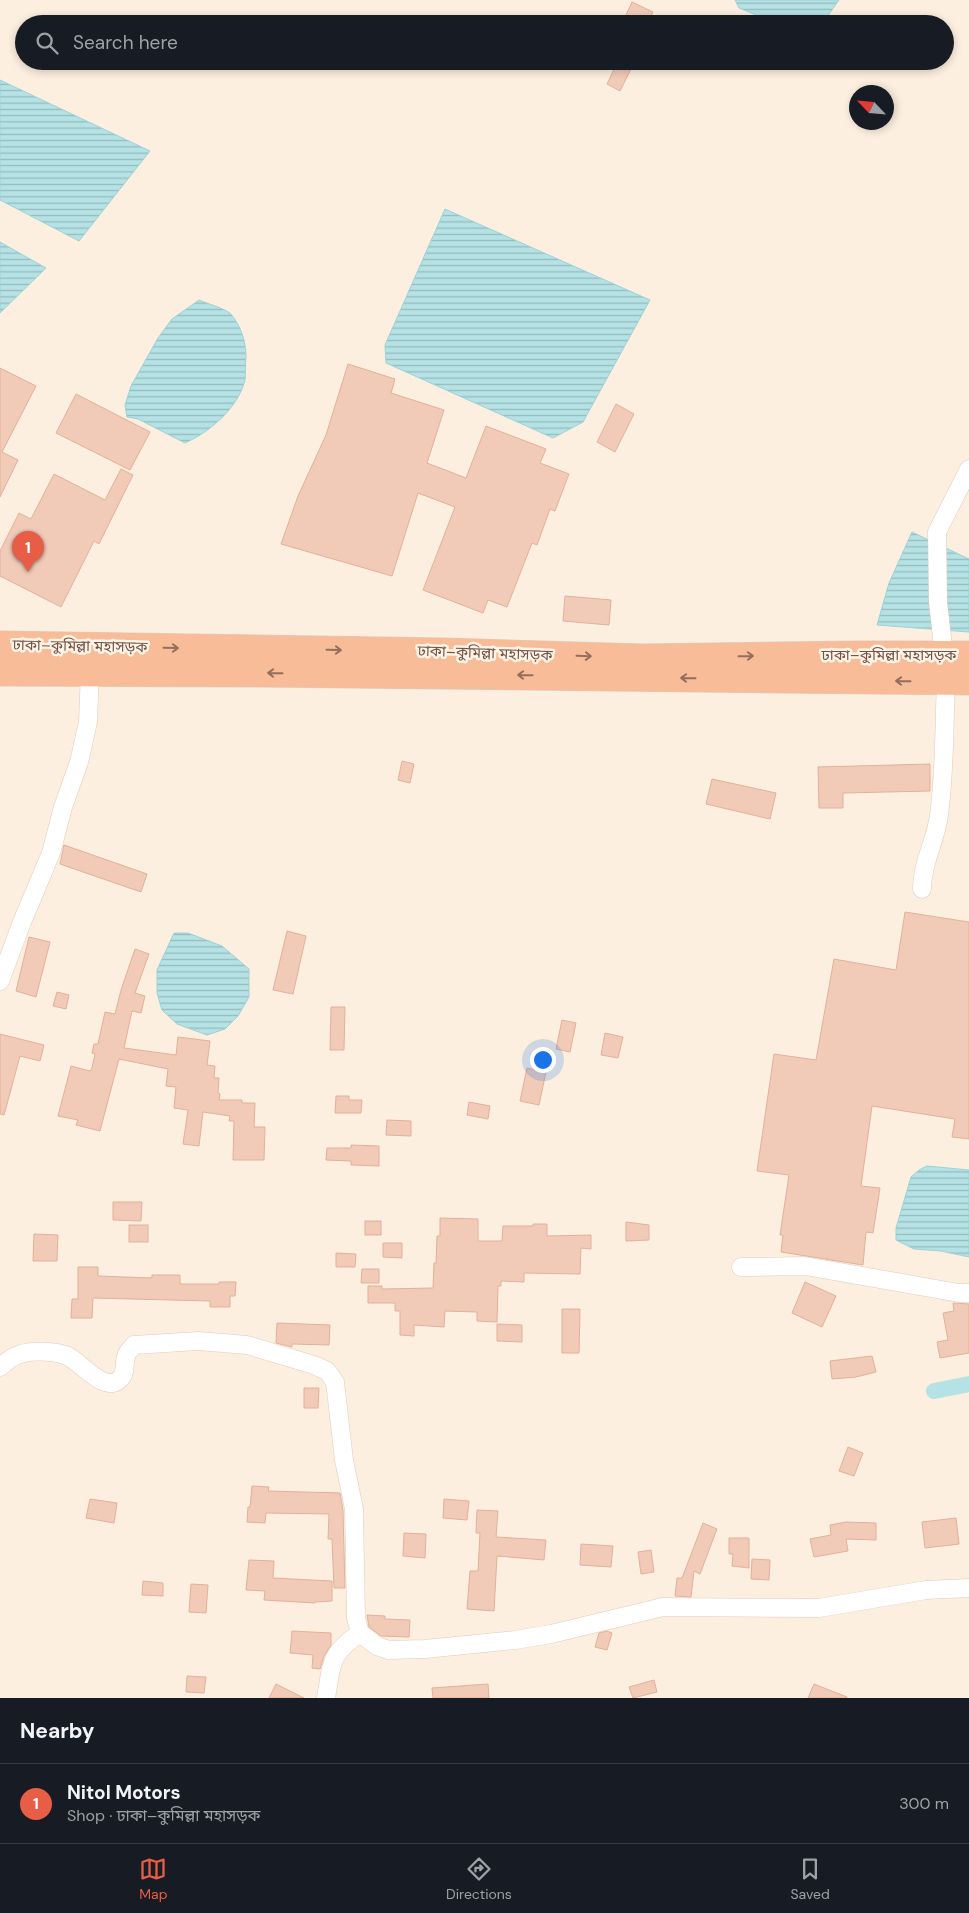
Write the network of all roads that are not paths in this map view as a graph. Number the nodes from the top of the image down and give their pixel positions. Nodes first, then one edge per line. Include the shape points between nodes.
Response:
1 (969, 470) edge
2 (0, 645) edge
3 (957, 668) edge
4 (0, 672) edge
5 (90, 672) junction
6 (922, 889) dead end
7 (0, 981) edge
8 (740, 1267) dead end
9 (969, 1292) edge
10 (0, 1367) edge
11 (969, 1588) edge
12 (360, 1633) junction
13 (326, 1698) edge

1 - 3 street via 937,532 938,602
2 -> 3 highway, ঢাকা–কুমিল্লা মহাসড়ক via 443,652
3 -> 5 highway, ঢাকা–কুমিল্লা মহাসড়ক
3 - 6 street via 939,817 922,876
4 - 5 highway, ঢাকা–কুমিল্লা মহাসড়ক
5 - 7 street via 88,722 79,762 51,853
8 - 9 street via 805,1266 959,1293
10 - 12 street via 26,1352 66,1355 90,1375 115,1383 122,1379 126,1354 134,1345 198,1340 247,1345 327,1370 334,1382 354,1509 355,1601
11 - 12 street via 926,1590 819,1608 662,1607 551,1634 425,1648 388,1650
12 - 13 street via 344,1644 330,1666

